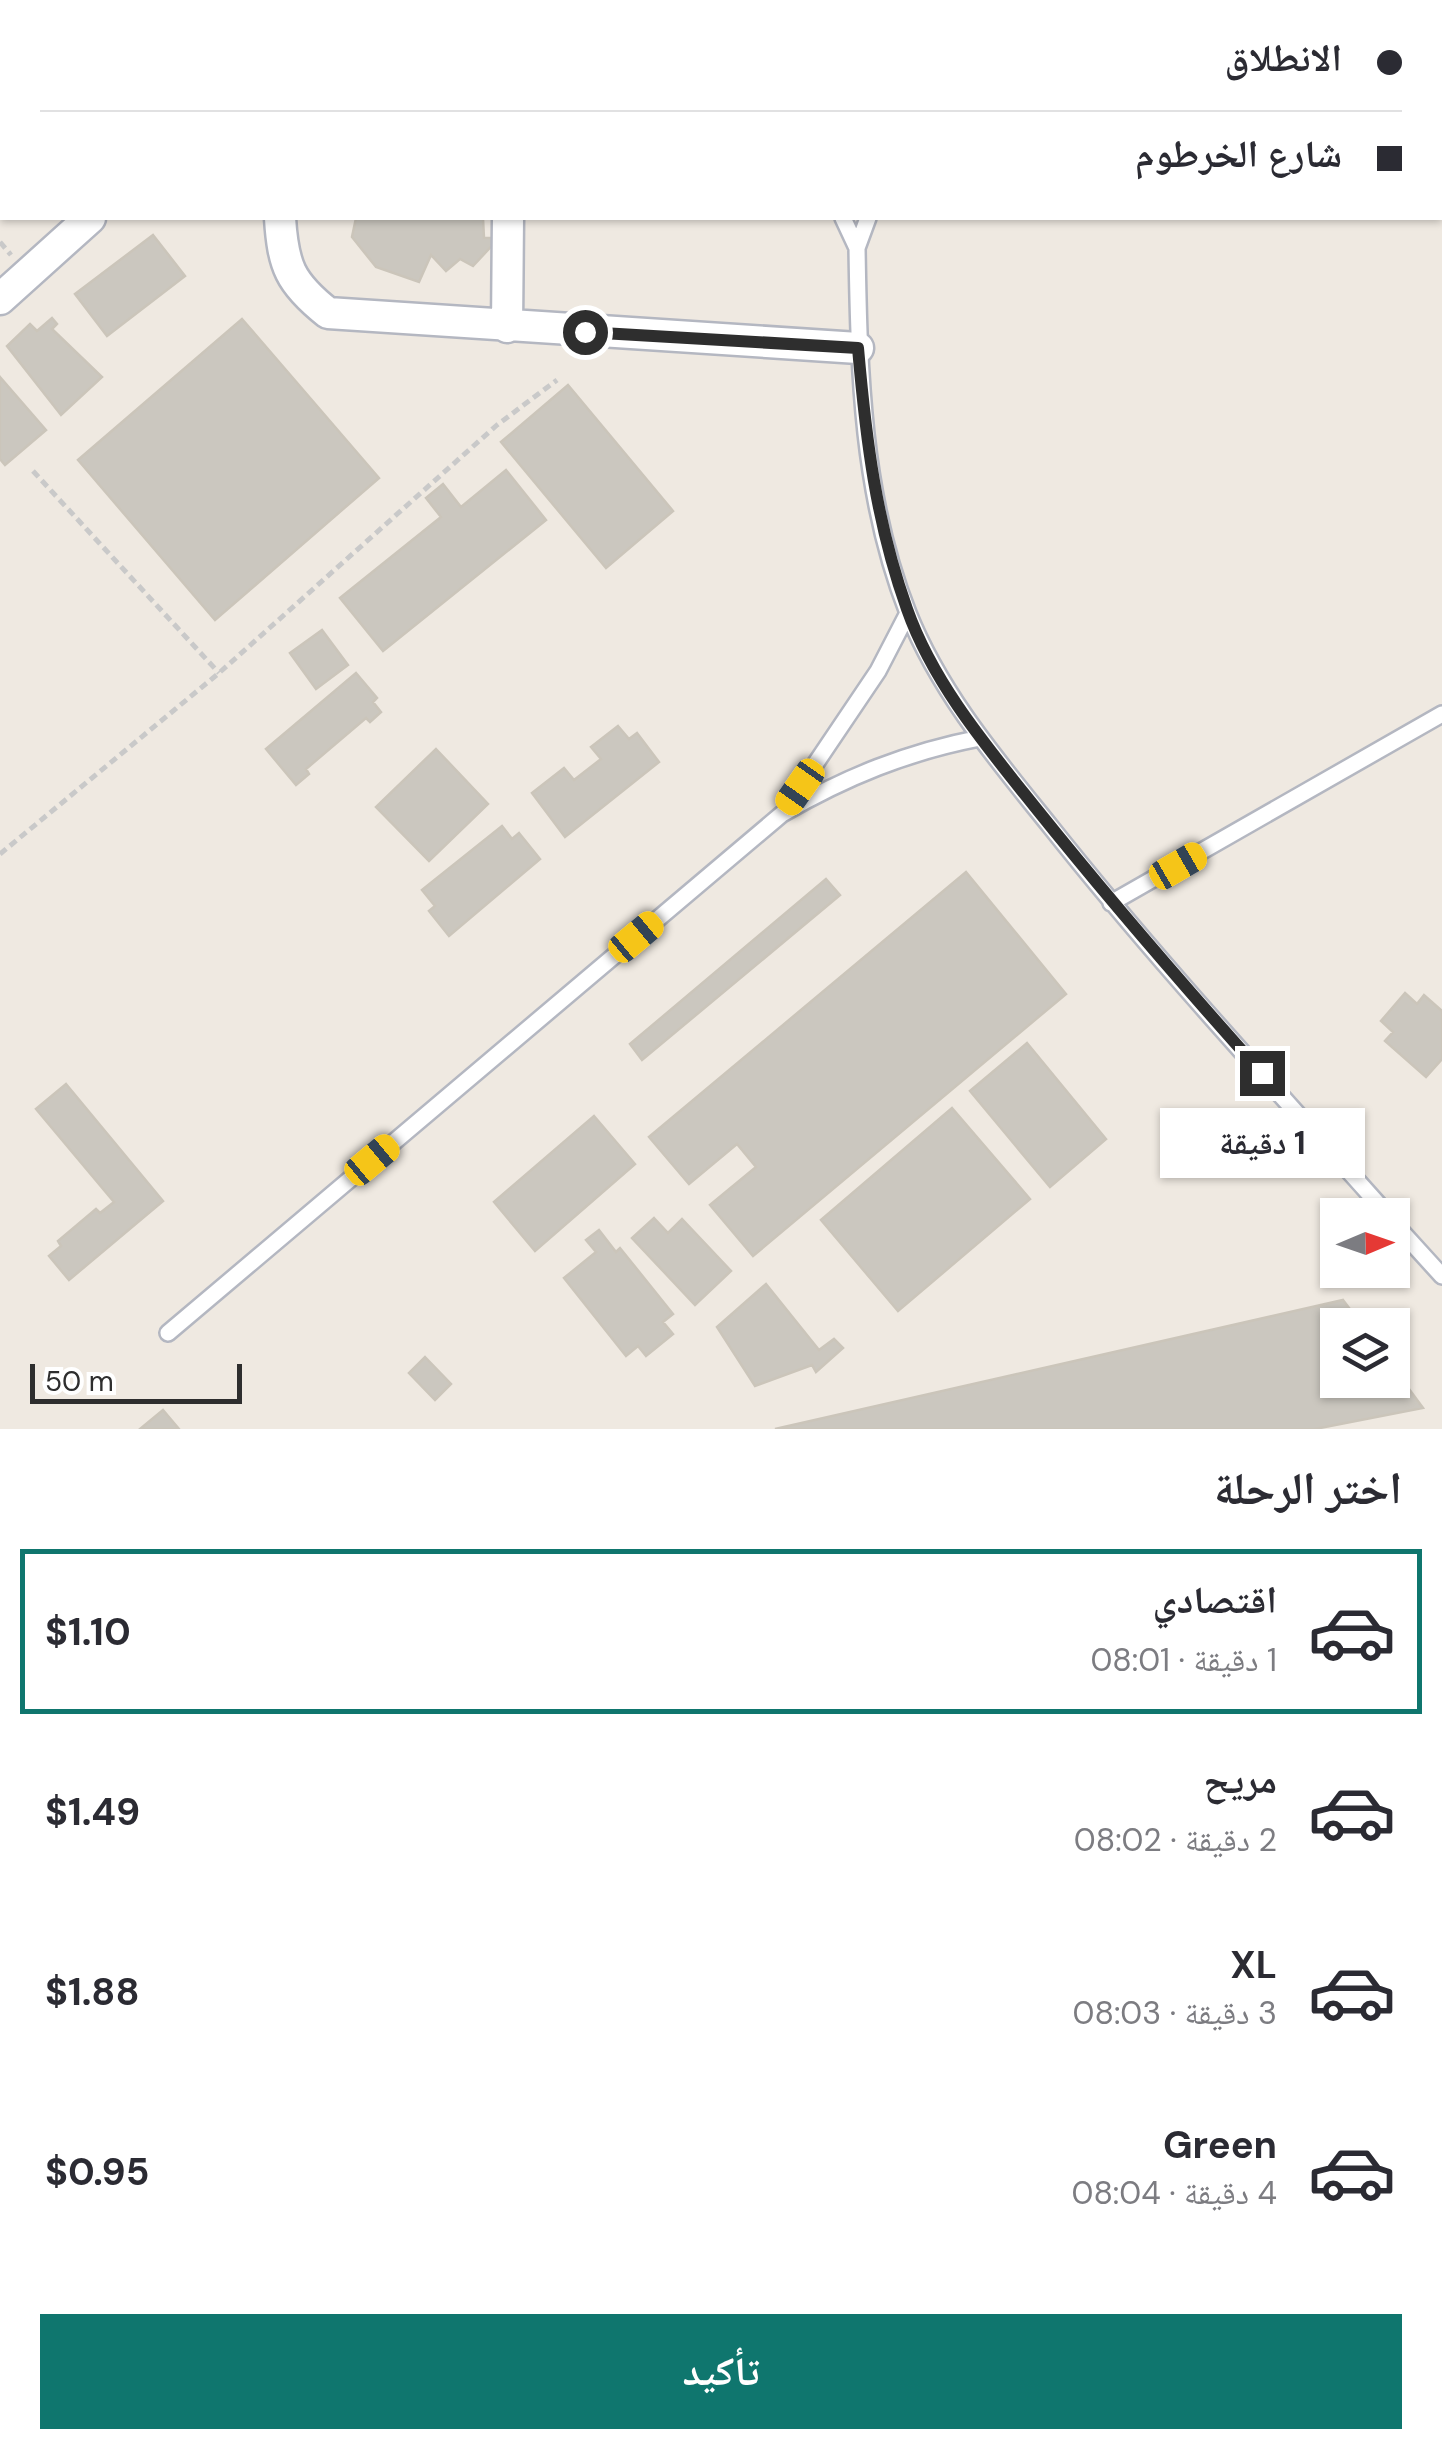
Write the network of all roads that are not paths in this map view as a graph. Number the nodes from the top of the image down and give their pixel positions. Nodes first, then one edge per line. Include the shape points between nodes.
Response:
1 (88, 220) edge
2 (280, 220) edge
3 (508, 220) edge
4 (844, 220) edge
5 (867, 220) edge
6 (857, 248) junction
7 (0, 299) edge
8 (507, 327) junction
9 (858, 348) junction
10 (908, 612) junction
11 (1442, 714) edge
12 (980, 738) junction
13 (782, 814) junction
14 (1112, 903) junction
15 (1372, 1198) edge
16 (1410, 1240) edge
17 (1442, 1276) edge
18 (168, 1333) dead end

1 - 7 street
2 - 8 street via 282,253 298,289 328,313
3 - 8 street
4 - 6 lane
5 - 6 lane
6 - 9 lane
8 - 9 street
9 - 10 lane via 868,462
10 - 12 lane
10 - 13 lane via 878,671
11 - 14 lane
12 - 13 lane via 880,764
12 - 14 lane
13 - 18 lane
14 - 15 lane
16 - 17 lane

